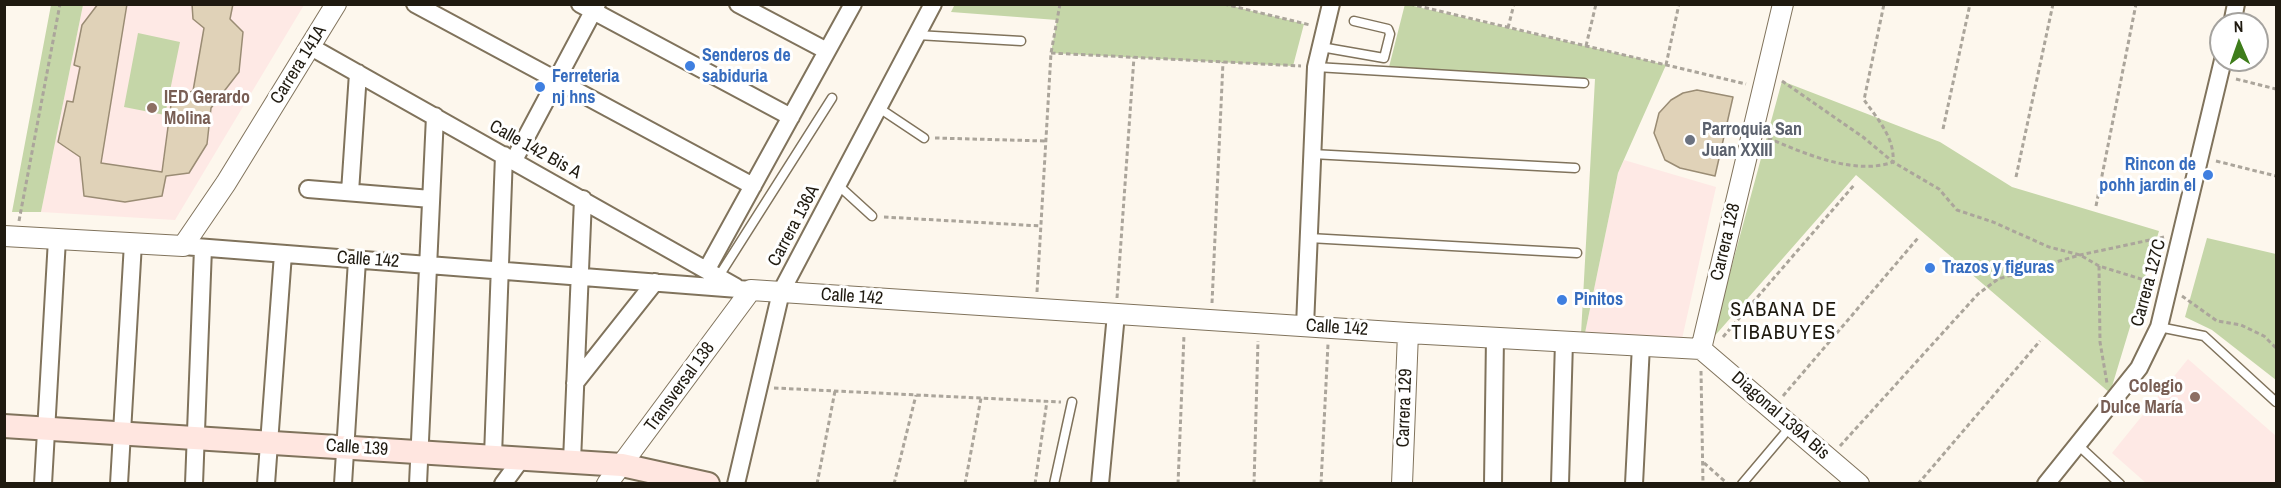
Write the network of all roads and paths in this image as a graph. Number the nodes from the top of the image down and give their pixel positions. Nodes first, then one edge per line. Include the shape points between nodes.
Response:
1 (60, 4) edge
2 (336, 4) edge
3 (415, 4) edge
4 (738, 4) edge
5 (853, 4) edge
6 (933, 4) edge
7 (1060, 4) edge
8 (1224, 4) edge
9 (1331, 4) edge
10 (1410, 4) edge
11 (1435, 4) edge
12 (1514, 4) edge
13 (1596, 4) edge
14 (1679, 4) edge
15 (1782, 4) edge
16 (1884, 4) edge
17 (1970, 4) edge
18 (2053, 4) edge
19 (2136, 4) edge
20 (590, 7) edge
21 (1434, 10) junction
22 (1354, 21) dead end
23 (1509, 28) junction
24 (1325, 29) junction
25 (917, 35) junction
26 (1021, 41) dead end
27 (311, 46) junction
28 (1586, 46) junction
29 (1321, 47) junction
30 (827, 51) junction
31 (1051, 52) junction
32 (1134, 57) junction
33 (1223, 62) junction
34 (1666, 65) junction
35 (1316, 67) junction
36 (2220, 72) edge
37 (2232, 72) edge
38 (358, 73) junction
39 (1764, 80) junction
40 (557, 81) junction
41 (1584, 83) dead end
42 (2277, 89) edge
43 (832, 98) dead end
44 (879, 108) junction
45 (435, 116) junction
46 (791, 117) junction
47 (1943, 129) dead end
48 (1752, 131) junction
49 (924, 138) joint
50 (1046, 141) junction
51 (1312, 154) junction
52 (509, 158) junction
53 (2200, 158) junction
54 (1893, 162) junction
55 (1575, 168) dead end
56 (2277, 176) edge
57 (2016, 177) dead end
58 (1855, 184) dead end
59 (838, 185) junction
60 (753, 186) junction
61 (308, 189) dead end
62 (350, 192) junction
63 (431, 199) junction
64 (583, 199) junction
65 (2096, 206) dead end
66 (872, 216) joint
67 (1041, 226) junction
68 (10, 236) edge
69 (2181, 236) junction
70 (1309, 238) junction
71 (1918, 238) dead end
72 (57, 239) junction
73 (133, 243) junction
74 (183, 246) junction
75 (203, 248) junction
76 (1577, 253) dead end
77 (283, 254) junction
78 (2080, 255) junction
79 (357, 260) junction
80 (428, 265) junction
81 (2099, 266) junction
82 (500, 271) junction
83 (713, 273) junction
84 (579, 277) junction
85 (655, 282) junction
86 (2169, 288) junction
87 (745, 289) junction
88 (781, 292) junction
89 (1036, 309) junction
90 (1116, 314) junction
91 (1185, 318) junction
92 (1211, 320) junction
93 (1259, 323) junction
94 (1305, 326) junction
95 (1329, 327) junction
96 (2159, 327) junction
97 (1408, 333) junction
98 (1495, 337) junction
99 (1564, 341) junction
100 (2040, 341) dead end
101 (1641, 345) junction
102 (2277, 348) edge
103 (1705, 352) junction
104 (575, 383) junction
105 (759, 388) junction
106 (835, 391) junction
107 (916, 395) junction
108 (981, 398) junction
109 (1047, 401) junction
110 (1072, 402) joint
111 (2277, 402) edge
112 (2110, 405) junction
113 (1771, 409) junction
114 (4, 426) edge
115 (1791, 426) junction
116 (46, 429) junction
117 (122, 433) junction
118 (196, 438) junction
119 (268, 442) junction
120 (2078, 445) junction
121 (346, 447) junction
122 (420, 452) junction
123 (494, 456) junction
124 (522, 458) junction
125 (1829, 458) junction
126 (572, 461) junction
127 (1703, 462) junction
128 (622, 465) junction
129 (651, 477) edge
130 (43, 483) edge
131 (119, 483) edge
132 (194, 483) edge
133 (266, 483) edge
134 (343, 483) edge
135 (418, 483) edge
136 (503, 483) edge
137 (607, 483) edge
138 (708, 483) edge
139 (736, 483) edge
140 (817, 483) edge
141 (894, 483) edge
142 (965, 483) edge
143 (1035, 483) edge
144 (1054, 483) edge
145 (1100, 483) edge
146 (1178, 483) edge
147 (1254, 483) edge
148 (1321, 483) edge
149 (1402, 483) edge
150 (1492, 483) edge
151 (1560, 483) edge
152 (1634, 483) edge
153 (1703, 483) edge
154 (1728, 483) edge
155 (1742, 483) edge
156 (1858, 483) edge
157 (1918, 483) edge
158 (2046, 483) edge
159 (2120, 483) edge

1 - 68 path
2 - 27 street, Carrera 141A
3 - 40 street
4 - 30 street
5 - 30 street
6 - 25 street, Carrera 136A
7 - 31 path
8 - 24 path
9 - 24 street
10 - 21 path
11 - 21 path
12 - 23 path
13 - 28 path
14 - 34 path
15 - 39 street, Carrera 128
16 - 54 path via 1864,100 1882,124 1894,150
17 - 47 path
18 - 57 path
19 - 65 path
20 - 40 street
20 - 46 street
21 - 23 path
22 - 29 lane via 1388,29 1384,58
23 - 28 path
24 - 29 street
25 - 26 lane
25 - 44 street, Carrera 136A
27 - 38 street, Calle 142 Bis A
27 - 74 street, Carrera 141A
28 - 34 path
29 - 35 street
30 - 46 street
31 - 32 path
31 - 50 path
32 - 33 path
32 - 90 path
33 - 35 path
33 - 92 path
34 - 39 path
35 - 41 lane
35 - 51 street
36 - 53 street, Carrera 127C
37 - 42 path
38 - 45 street, Calle 142 Bis A
38 - 62 street
39 - 48 street, Carrera 128
39 - 54 path via 1803,93
40 - 52 street
40 - 60 street
43 - 83 lane
44 - 49 lane
44 - 59 street, Carrera 136A
45 - 52 street, Calle 142 Bis A
45 - 63 street
46 - 60 street
48 - 54 path via 1848,164 1871,168
48 - 103 street, Carrera 128
49 - 50 path
50 - 67 path
51 - 55 lane
51 - 70 street
52 - 64 street, Calle 142 Bis A
52 - 82 street
53 - 56 path
53 - 69 street, Carrera 127C
54 - 78 path via 1939,189 1957,210
58 - 103 path
59 - 66 lane
59 - 88 street, Carrera 136A
60 - 83 street
61 - 62 street
62 - 63 street
63 - 80 street
64 - 83 street, Calle 142 Bis A
64 - 84 street
66 - 67 path
67 - 89 path
68 - 72 street, Calle 142
69 - 78 path via 2145,239
69 - 86 street, Carrera 127C
70 - 76 lane
70 - 94 street
71 - 113 path
72 - 73 street, Calle 142
72 - 116 street
73 - 74 street, Calle 142
73 - 117 street
74 - 75 street, Calle 142
75 - 77 street, Calle 142
75 - 118 street
77 - 79 street, Calle 142
77 - 119 street
78 - 81 path
78 - 125 path via 1998,279 1978,294
79 - 80 street, Calle 142
79 - 121 street
80 - 82 street, Calle 142
80 - 122 street
81 - 86 path
81 - 112 path via 2100,342
82 - 84 street, Calle 142
82 - 123 street
83 - 87 street, Calle 142 Bis A
84 - 85 street, Calle 142
84 - 104 street
85 - 87 street, Calle 142
85 - 104 street
86 - 96 street, Carrera 127C
86 - 102 path via 2217,321 2241,325 2264,336
87 - 88 street, Calle 142
87 - 128 street, Transversal 138
88 - 89 street, Calle 142
88 - 105 street, Carrera 136A
89 - 90 street, Calle 142
90 - 91 street, Calle 142
90 - 145 street
91 - 92 street, Calle 142
91 - 146 path
92 - 93 street, Calle 142
93 - 94 street, Calle 142
93 - 147 path
94 - 95 street, Calle 142
95 - 97 street, Calle 142
95 - 148 path
96 - 111 lane via 2204,336
96 - 112 street, Carrera 127C via 2139,368
97 - 98 street, Calle 142
97 - 149 street, Carrera 129
98 - 99 street, Calle 142
98 - 150 street
99 - 101 street, Calle 142
99 - 151 street
100 - 157 path
101 - 103 street, Calle 142
101 - 152 street
103 - 113 street, Diagonal 139A Bis
103 - 127 path
104 - 126 street
105 - 106 path
105 - 139 street, Carrera 136A
106 - 107 path
106 - 140 path
107 - 108 path
107 - 141 path
108 - 109 path
108 - 142 path
109 - 110 path
109 - 143 path
110 - 144 lane
112 - 120 street, Carrera 127C
113 - 115 street, Diagonal 139A Bis
114 - 116 main road, Calle 139
115 - 125 street, Diagonal 139A Bis
115 - 155 lane
116 - 117 main road, Calle 139
116 - 130 street
117 - 118 main road, Calle 139
117 - 131 street
118 - 119 main road, Calle 139
118 - 132 street
119 - 121 main road, Calle 139
119 - 133 street
120 - 158 street, Carrera 127C
120 - 159 lane
121 - 122 main road, Calle 139
121 - 134 street
122 - 123 main road, Calle 139
122 - 135 street
123 - 124 main road, Calle 139
124 - 126 main road, Calle 139
124 - 136 street
125 - 156 street, Diagonal 139A Bis
126 - 128 main road, Calle 139
127 - 153 path
127 - 154 path
128 - 129 main road, Calle 139
128 - 137 street, Transversal 138
129 - 138 main road, Calle 139

